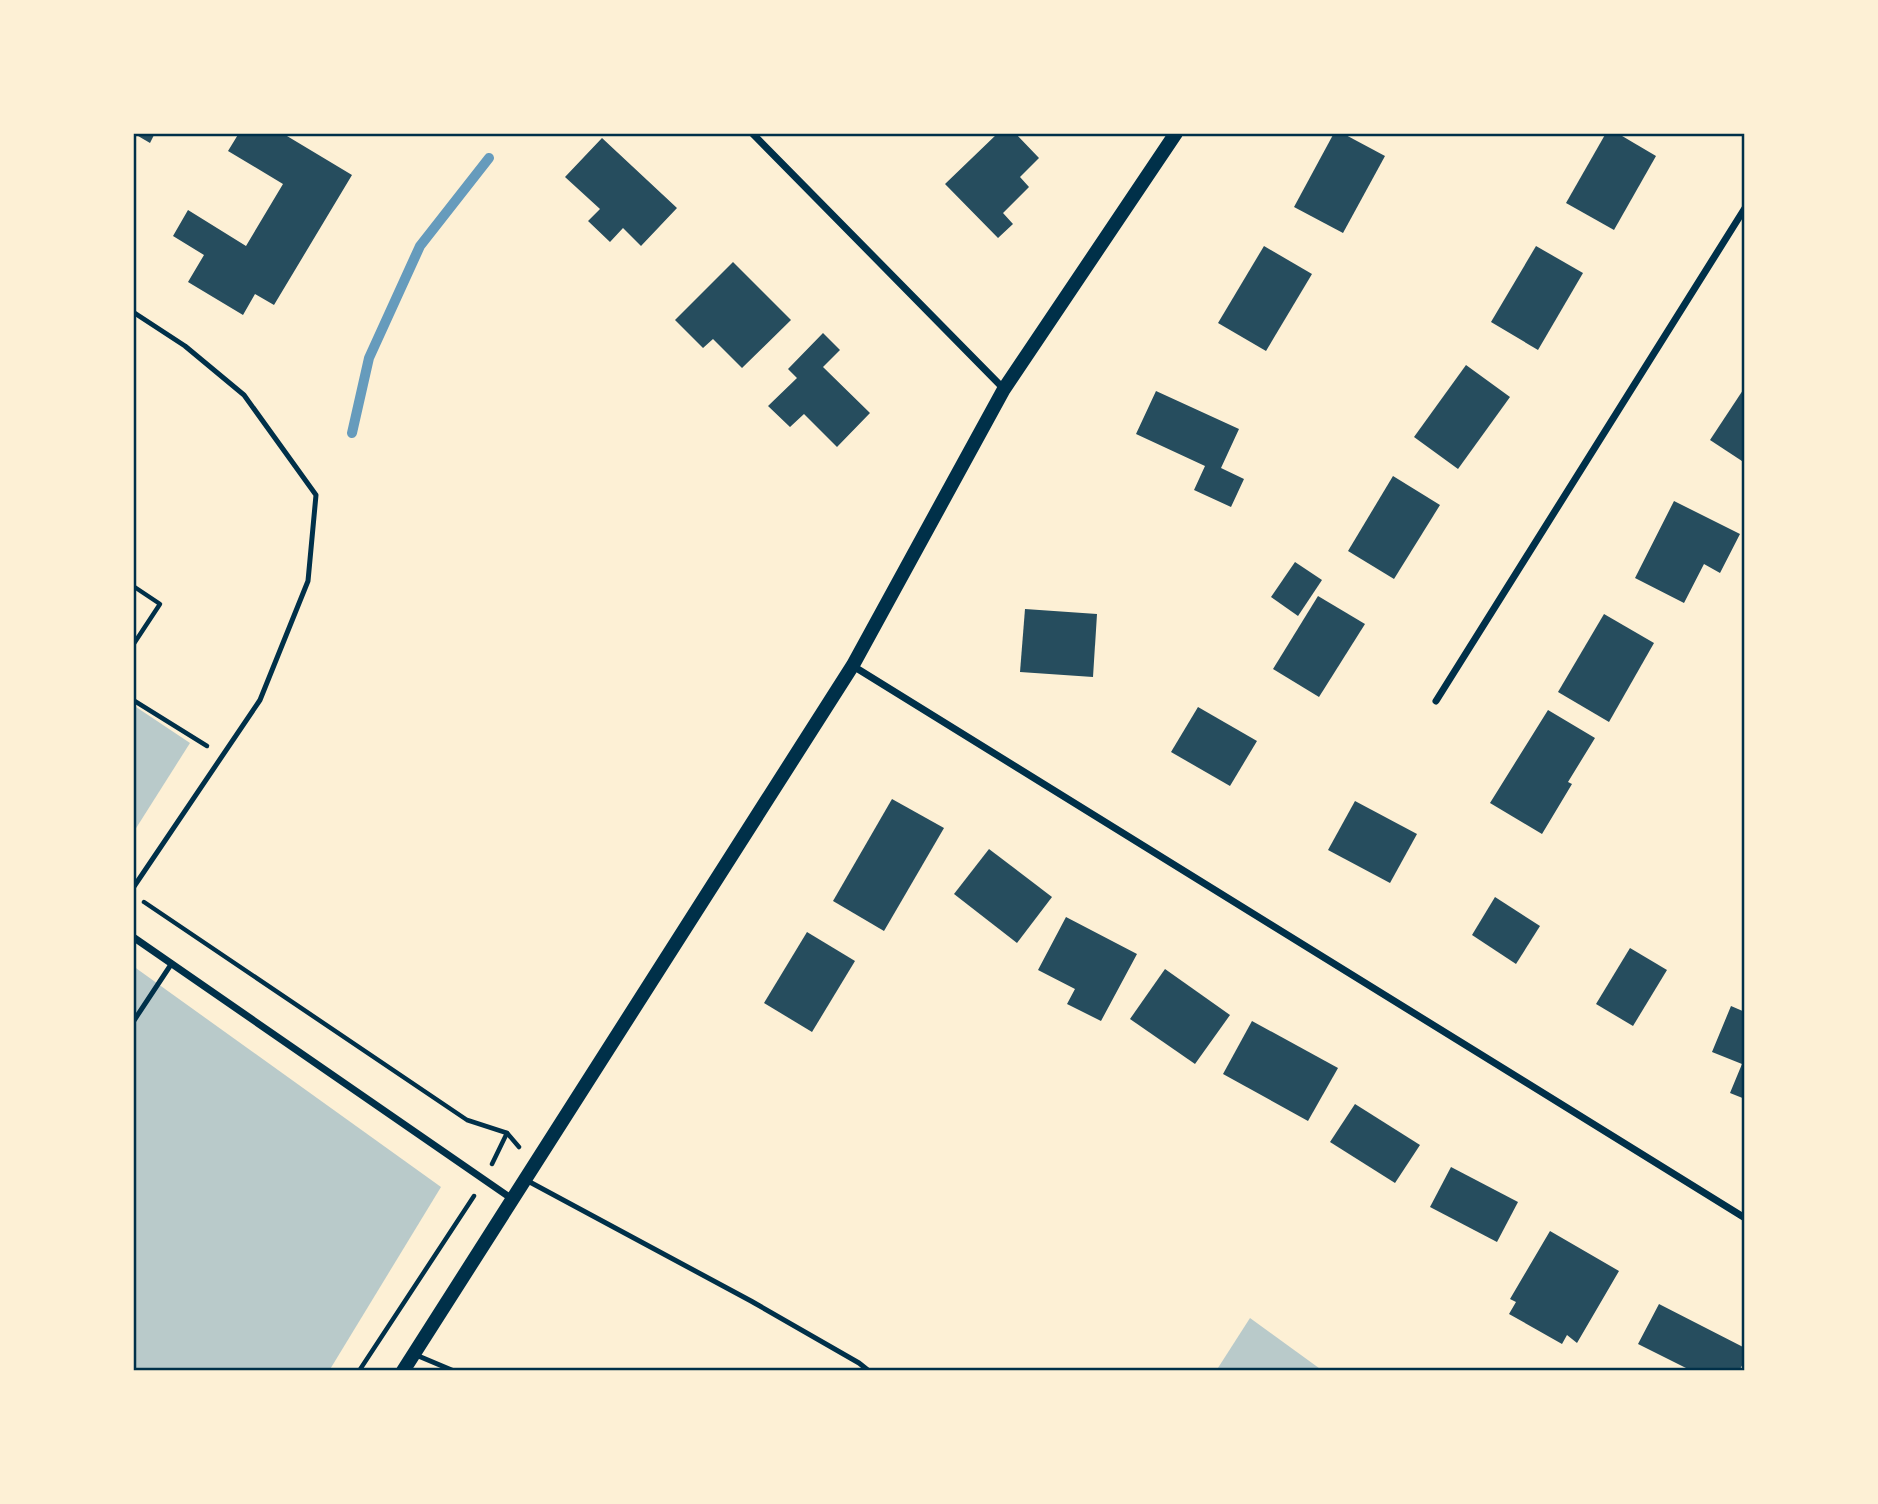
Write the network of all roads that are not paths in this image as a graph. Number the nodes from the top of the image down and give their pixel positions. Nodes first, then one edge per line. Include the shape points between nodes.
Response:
1 (752, 133) edge
2 (1176, 133) edge
3 (1745, 208) edge
4 (133, 312) edge
5 (1004, 389) junction
6 (853, 666) junction
7 (1436, 701) dead end
8 (133, 888) edge
9 (133, 937) edge
10 (172, 963) junction
11 (133, 1022) edge
12 (525, 1179) junction
13 (512, 1199) junction
14 (1745, 1218) edge
15 (414, 1354) junction
16 (403, 1371) edge
17 (454, 1371) edge
18 (869, 1371) edge

1 - 5 street
2 - 5 main road
3 - 7 street
4 - 8 lane via 185,346 244,395 316,495 308,581 260,700
5 - 6 main road
6 - 12 main road
6 - 14 street
9 - 10 street
10 - 11 lane
10 - 13 street
12 - 13 main road
12 - 18 lane via 751,1301
13 - 15 main road
15 - 16 main road
15 - 17 lane

